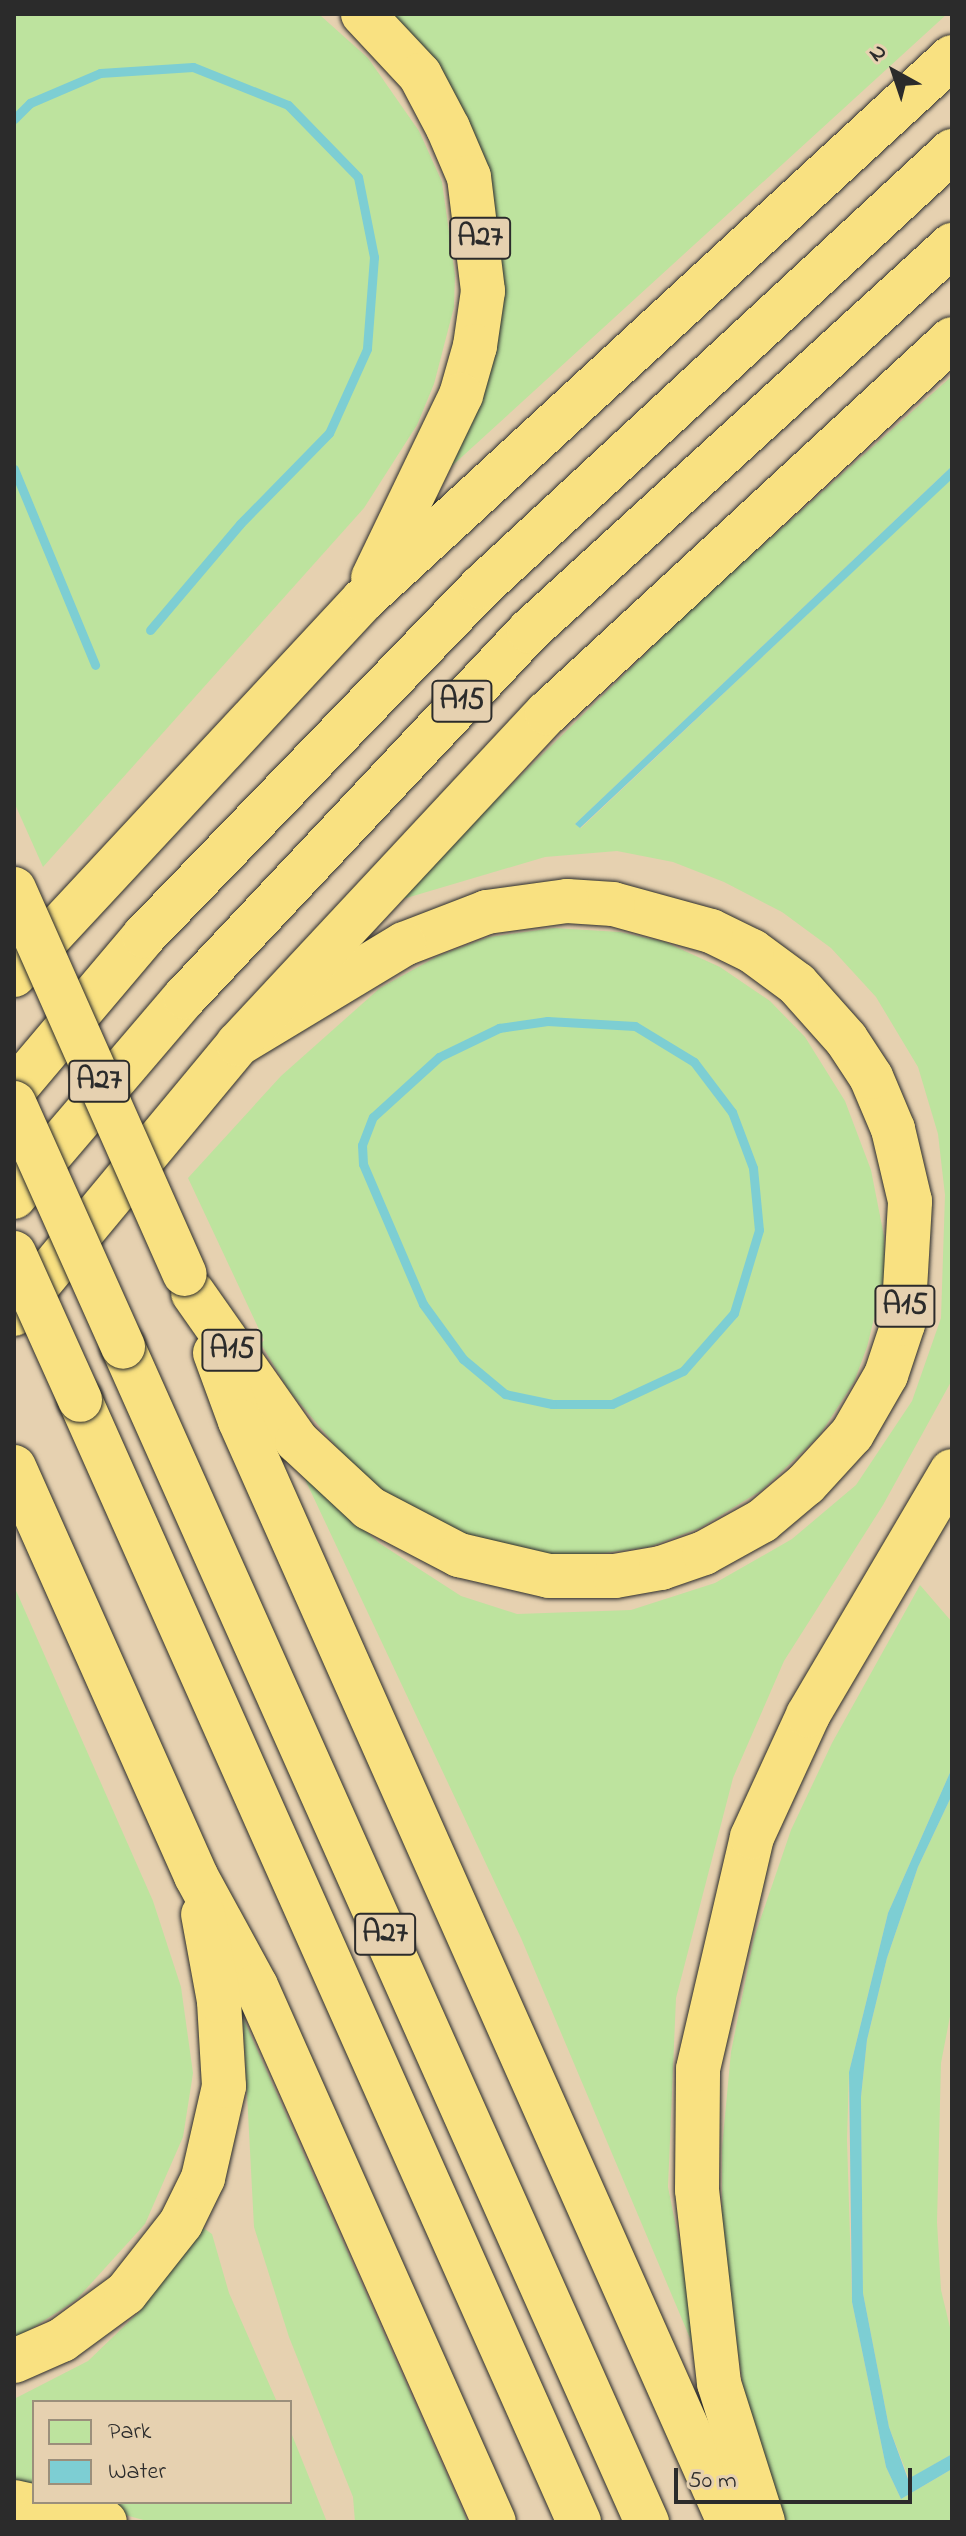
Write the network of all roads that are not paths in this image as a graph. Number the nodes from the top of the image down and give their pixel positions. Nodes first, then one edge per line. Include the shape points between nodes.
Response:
1 (363, 14) edge
2 (952, 57) edge
3 (952, 151) edge
4 (952, 245) edge
5 (952, 339) edge
6 (363, 600) junction
7 (14, 889) edge
8 (14, 975) edge
9 (238, 1044) junction
10 (14, 1090) edge
11 (14, 1103) edge
12 (14, 1197) edge
13 (14, 1253) edge
14 (189, 1283) junction
15 (14, 1314) edge
16 (952, 1471) edge
17 (16, 1472) edge
18 (196, 1876) junction
19 (14, 2361) edge
20 (14, 2502) edge
21 (105, 2522) edge
22 (494, 2522) edge
23 (579, 2522) edge
24 (647, 2522) edge
25 (729, 2522) edge
26 (763, 2522) edge

1 - 6 highway, A27 via 420,75 448,128 469,177 483,291 461,395
2 - 6 highway
3 - 10 highway, A15 via 481,587 144,936
4 - 12 highway, A15 via 529,631 185,997
5 - 9 highway, A15 via 547,713
6 - 8 highway
7 - 14 highway, A27, bridge
9 - 14 highway, A15 via 404,944 487,912 567,901 613,904 711,931 752,951 797,984 846,1039 871,1077 893,1129 910,1201 903,1324 886,1375 852,1434 762,1521 704,1553 661,1568 615,1576 549,1576 459,1555 369,1508 297,1441
9 - 15 highway, A15
11 - 24 highway, A27, bridge
13 - 23 highway, A27, bridge
14 - 25 highway, A27 via 240,1421
16 - 26 highway via 808,1715 752,1837 698,2069 697,2190 719,2383
17 - 18 highway
18 - 19 highway via 219,2001 224,2086 203,2178 181,2223 126,2293 62,2340
18 - 22 highway via 256,1986
20 - 21 highway

